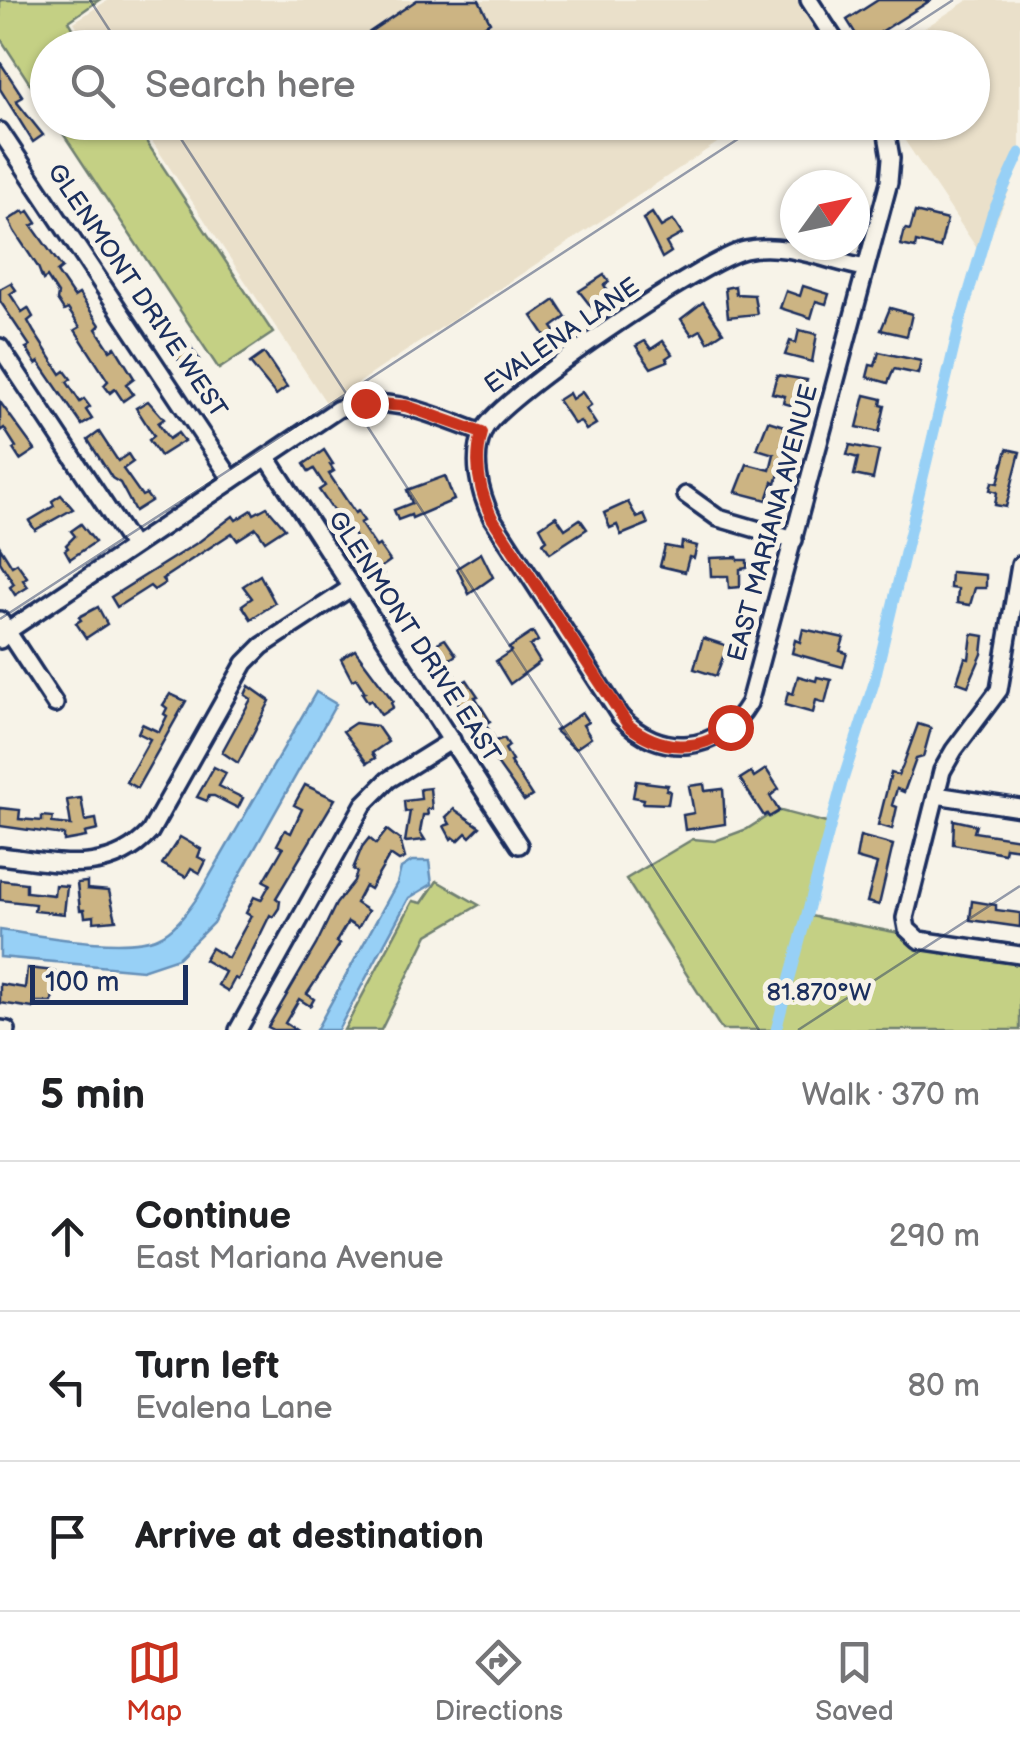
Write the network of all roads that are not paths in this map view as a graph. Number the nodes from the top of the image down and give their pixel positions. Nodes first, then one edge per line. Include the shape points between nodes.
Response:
1 (808, 0) edge
2 (828, 30) edge
3 (0, 131) edge
4 (889, 140) edge
5 (865, 268) junction
6 (0, 347) edge
7 (482, 433) junction
8 (267, 457) junction
9 (232, 480) junction
10 (686, 495) dead end
11 (794, 540) junction
12 (132, 546) junction
13 (1020, 569) edge
14 (352, 587) junction
15 (3, 630) edge
16 (55, 704) dead end
17 (452, 740) junction
18 (936, 795) junction
19 (1020, 808) edge
20 (519, 846) dead end
21 (0, 856) edge
22 (1020, 955) edge
23 (238, 1030) edge

1 - 2 street
3 - 9 street, GLENMONT DRIVE WEST
4 - 5 street, EAST MARIANA AVENUE via 891,170
5 - 7 street, EVALENA LANE via 778,249 730,254 521,390
5 - 11 street, EAST MARIANA AVENUE
6 - 12 street
7 - 8 street, EVALENA LANE via 406,406 365,403 330,413
7 - 11 street, EAST MARIANA AVENUE via 480,482 492,518 620,716 659,743 706,742 742,714
8 - 9 street, EVALENA LANE
8 - 14 street, GLENMONT DRIVE EAST
9 - 12 street, EVALENA LANE
10 - 11 street via 718,518
12 - 15 street, EVALENA LANE
13 - 18 street via 999,690 946,761
14 - 17 street, GLENMONT DRIVE EAST
14 - 21 street via 245,663 139,844 89,863
15 - 16 street
17 - 20 street, GLENMONT DRIVE EAST
17 - 23 street via 388,780 364,804
18 - 19 street
18 - 22 street via 904,918 907,929 919,940

